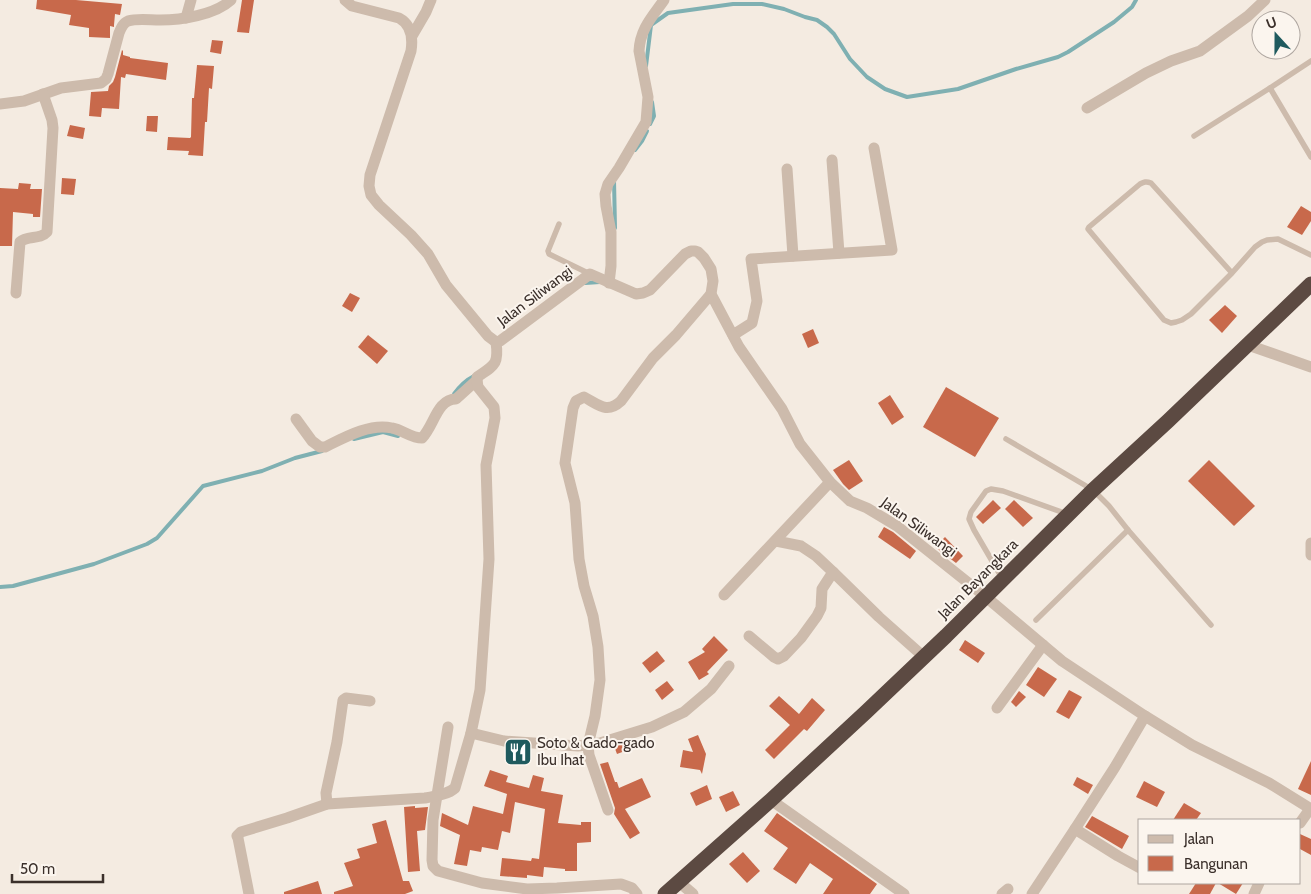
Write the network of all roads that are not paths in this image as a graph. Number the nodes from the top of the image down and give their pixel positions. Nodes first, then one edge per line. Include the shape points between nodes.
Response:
1 (191, 0) edge
2 (232, 0) edge
3 (345, 0) edge
4 (431, 0) edge
5 (664, 0) edge
6 (1266, 0) edge
7 (186, 18) junction
8 (412, 36) junction
9 (1311, 61) edge
10 (1270, 88) junction
11 (43, 94) junction
12 (0, 104) edge
13 (1087, 108) dead end
14 (1194, 136) dead end
15 (874, 148) dead end
16 (1311, 157) edge
17 (832, 160) dead end
18 (787, 169) dead end
19 (559, 224) dead end
20 (839, 253) junction
21 (1311, 255) edge
22 (794, 256) junction
23 (1232, 273) junction
24 (590, 274) junction
25 (609, 283) junction
26 (1311, 284) edge
27 (16, 293) dead end
28 (711, 294) junction
29 (733, 335) junction
30 (494, 341) junction
31 (1248, 345) junction
32 (1311, 367) edge
33 (477, 380) junction
34 (296, 419) dead end
35 (1006, 439) dead end
36 (830, 482) junction
37 (1093, 490) junction
38 (1069, 515) junction
39 (1128, 530) junction
40 (776, 541) junction
41 (1311, 543) edge
42 (1311, 554) edge
43 (833, 572) junction
44 (1003, 580) junction
45 (724, 595) dead end
46 (986, 597) junction
47 (1036, 620) dead end
48 (1212, 624) dead end
49 (749, 636) dead end
50 (1043, 645) junction
51 (924, 657) junction
52 (729, 666) dead end
53 (370, 701) dead end
54 (997, 708) dead end
55 (1144, 716) junction
56 (448, 727) dead end
57 (471, 733) junction
58 (588, 745) junction
59 (436, 796) junction
60 (771, 800) junction
61 (327, 804) junction
62 (1311, 809) edge
63 (608, 810) dead end
64 (1301, 822) edge
65 (1076, 829) junction
66 (1138, 867) edge
67 (679, 882) junction
68 (249, 894) edge
69 (637, 894) edge
70 (665, 894) edge
71 (693, 894) edge
72 (904, 894) edge
73 (1032, 894) edge

1 - 7 street
2 - 7 street via 214,10
3 - 8 street via 352,6 399,18 407,24
4 - 8 street, Jalan Siliwangi
5 - 25 street via 644,28 639,44 648,97 646,122 605,194 611,232
6 - 13 street via 1200,51 1146,73
7 - 11 street via 127,22 119,33 104,81
8 - 30 street, Jalan Siliwangi via 411,51 370,174 371,195 428,254 446,285
9 - 10 lane
10 - 14 lane
10 - 16 lane
11 - 12 street via 24,101
11 - 27 street via 53,128 47,232 43,236 23,238 20,242
15 - 20 street via 892,250
17 - 20 street
18 - 22 street
19 - 24 lane via 549,254
20 - 22 street
21 - 23 lane via 1278,239 1267,240 1255,246
22 - 29 street via 751,259 757,301 752,323
23 - 23 lane via 1151,182 1140,184 1088,229 1164,320 1171,323 1191,314
24 - 25 street, Jalan Siliwangi
24 - 30 street, Jalan Siliwangi via 500,341
25 - 28 street, Jalan Siliwangi via 636,294 643,293 650,290 685,254 695,251 711,269
26 - 31 highway, Jalan Bayangkara
28 - 29 street, Jalan Siliwangi
28 - 58 street via 615,406 605,408 584,397 572,408 565,463 576,503 579,559 593,616 600,680
29 - 36 street, Jalan Siliwangi via 800,444
30 - 33 street via 498,354 494,364
31 - 32 street
31 - 37 highway, Jalan Bayangkara
33 - 34 street via 456,399 449,401 421,438 382,427 354,433 320,447
33 - 57 street via 478,387 494,407 495,418 486,464 489,568 480,690
35 - 37 lane
36 - 40 street
36 - 46 street, Jalan Siliwangi via 850,501 897,526
37 - 38 highway, Jalan Bayangkara
37 - 39 lane
38 - 44 highway, Jalan Bayangkara
38 - 44 lane via 1004,491 990,489 986,492 969,519
39 - 47 lane
39 - 48 lane
40 - 43 street via 802,546
40 - 45 street
41 - 42 street
43 - 49 street via 822,589 817,616 784,656 775,658
43 - 51 street
44 - 46 highway, Jalan Bayangkara
46 - 50 street, Jalan Siliwangi
46 - 51 highway, Jalan Bayangkara
50 - 54 street
50 - 55 street, Jalan Siliwangi
51 - 60 highway, Jalan Bayangkara
52 - 58 street via 712,689 684,712 652,726
53 - 61 street via 343,700 326,793
55 - 62 street, Jalan Siliwangi via 1192,745 1269,782
55 - 65 street
56 - 59 street
57 - 58 street via 504,741
57 - 59 street via 455,788
58 - 63 street
59 - 61 street
59 - 69 street via 432,860 438,870 482,883 528,889 622,884
60 - 67 highway, Jalan Bayangkara
60 - 72 street
61 - 68 street via 239,834
62 - 64 street
65 - 66 street
65 - 73 street
67 - 70 highway, Jalan Bayangkara
67 - 71 street

